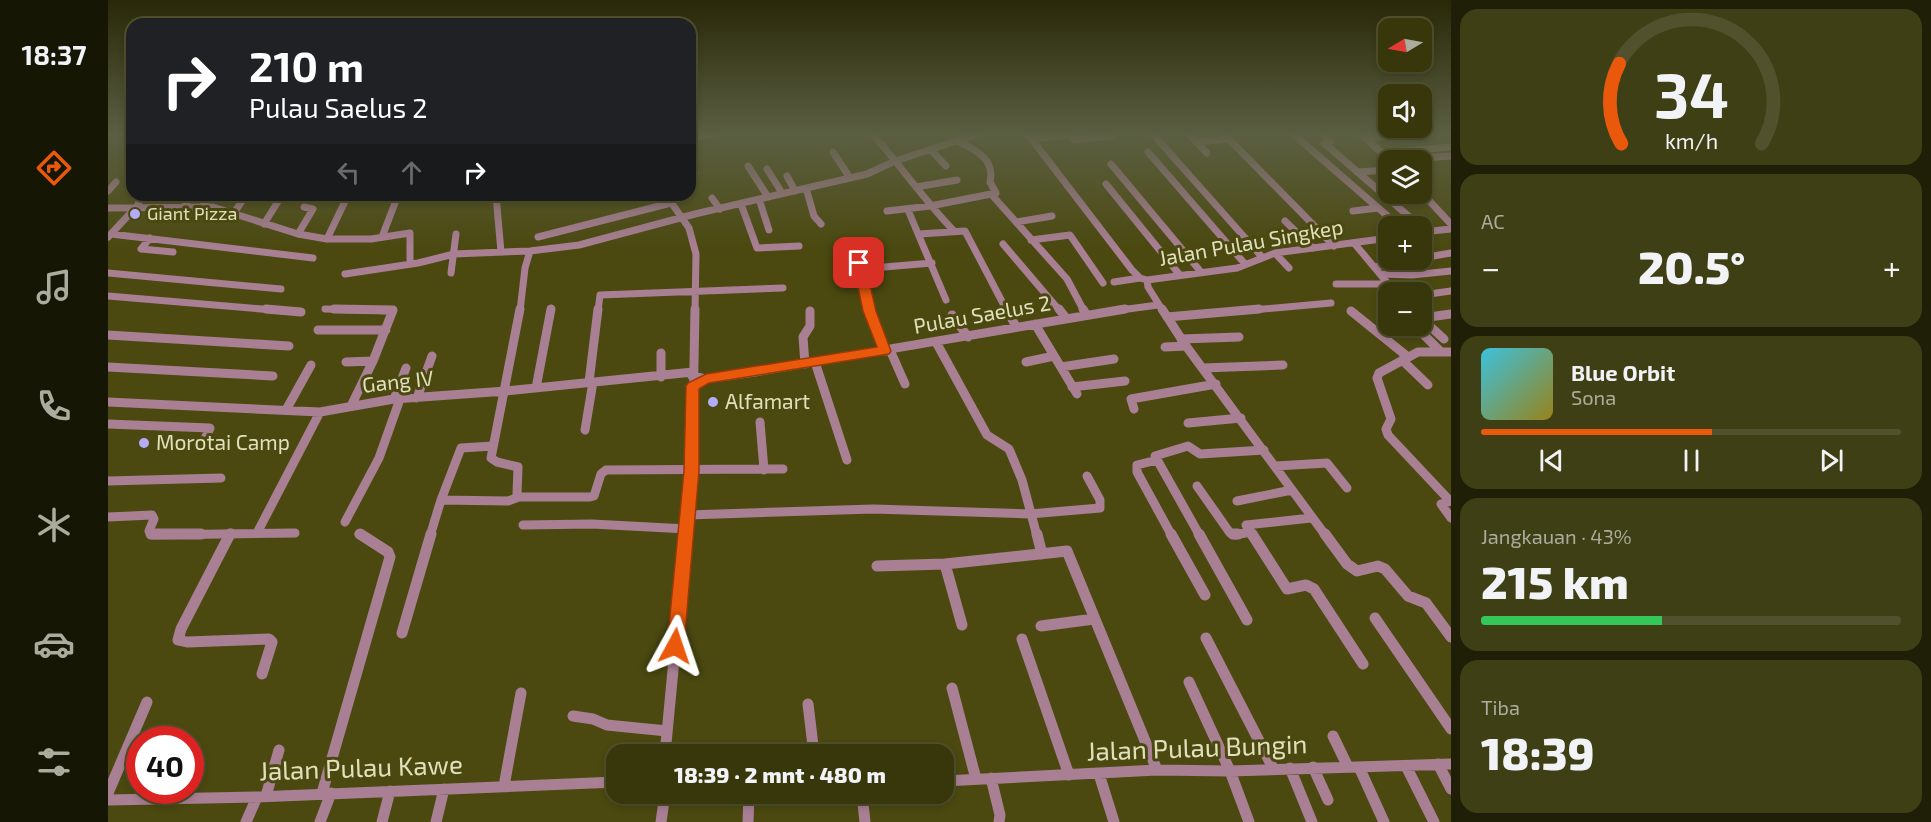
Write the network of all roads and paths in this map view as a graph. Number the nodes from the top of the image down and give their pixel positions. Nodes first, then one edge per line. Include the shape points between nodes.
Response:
1 (751, 171) edge
2 (768, 171) edge
3 (846, 171) edge
4 (875, 171) edge
5 (905, 171) edge
6 (992, 171) edge
7 (1057, 171) edge
8 (1117, 171) edge
9 (1165, 171) edge
10 (1186, 171) edge
11 (1261, 171) edge
12 (1337, 171) edge
13 (1367, 171) edge
14 (1357, 172) joint
15 (787, 176) dead end
16 (850, 178) junction
17 (957, 180) dead end
18 (116, 182) dead end
19 (1106, 184) dead end
20 (916, 187) junction
21 (806, 188) junction
22 (108, 191) edge
23 (795, 191) junction
24 (782, 193) junction
25 (991, 194) junction
26 (768, 197) junction
27 (712, 198) dead end
28 (759, 199) junction
29 (140, 201) edge
30 (188, 201) edge
31 (206, 201) edge
32 (242, 201) edge
33 (278, 201) edge
34 (345, 201) edge
35 (396, 201) edge
36 (497, 201) edge
37 (661, 201) edge
38 (669, 201) edge
39 (741, 204) junction
40 (1432, 204) edge
41 (137, 206) junction
42 (930, 206) junction
43 (184, 207) junction
44 (202, 207) junction
45 (304, 207) dead end
46 (108, 208) edge
47 (720, 208) junction
48 (1378, 208) junction
49 (908, 210) junction
50 (1353, 211) dead end
51 (887, 212) dead end
52 (234, 213) junction
53 (1052, 216) dead end
54 (1387, 216) edge
55 (1407, 216) edge
56 (682, 218) junction
57 (1285, 221) dead end
58 (1016, 222) junction
59 (264, 224) junction
60 (821, 224) dead end
61 (1451, 225) edge
62 (1451, 229) edge
63 (769, 230) dead end
64 (1432, 230) edge
65 (954, 231) junction
66 (298, 234) junction
67 (456, 234) dead end
68 (919, 234) junction
69 (110, 236) edge
70 (382, 237) junction
71 (538, 237) dead end
72 (150, 238) junction
73 (327, 239) junction
74 (1031, 240) junction
75 (1378, 240) edge
76 (1354, 243) junction
77 (1003, 244) dead end
78 (799, 246) dead end
79 (1334, 246) junction
80 (1313, 248) junction
81 (855, 249) dead end
82 (530, 251) junction
83 (173, 252) dead end
84 (501, 252) junction
85 (1275, 253) junction
86 (1451, 253) edge
87 (454, 254) junction
88 (1262, 256) junction
89 (1432, 256) edge
90 (313, 258) dead end
91 (932, 263) junction
92 (410, 264) junction
93 (1245, 264) junction
94 (1289, 268) dead end
95 (861, 269) junction
96 (1377, 270) junction
97 (1451, 271) edge
98 (1200, 272) junction
99 (108, 273) edge
100 (451, 273) dead end
101 (345, 274) dead end
102 (1179, 274) junction
103 (1143, 279) junction
104 (1114, 282) dead end
105 (1386, 282) edge
106 (1103, 283) dead end
107 (1336, 284) dead end
108 (1378, 284) edge
109 (783, 288) dead end
110 (280, 289) dead end
111 (694, 291) junction
112 (1451, 291) edge
113 (1432, 294) edge
114 (108, 296) edge
115 (946, 300) dead end
116 (1331, 303) dead end
117 (1158, 305) junction
118 (325, 309) dead end
119 (551, 309) dead end
120 (810, 311) dead end
121 (1351, 311) dead end
122 (301, 312) dead end
123 (1086, 314) junction
124 (1451, 314) edge
125 (952, 315) dead end
126 (1167, 317) junction
127 (1432, 317) edge
128 (1066, 318) junction
129 (1035, 324) junction
130 (1016, 327) junction
131 (1432, 328) edge
132 (318, 330) dead end
133 (386, 330) junction
134 (108, 335) edge
135 (1424, 336) edge
136 (968, 337) junction
137 (1239, 337) dead end
138 (1447, 339) edge
139 (936, 342) junction
140 (1184, 342) junction
141 (1430, 344) junction
142 (289, 346) dead end
143 (1165, 347) dead end
144 (888, 350) junction
145 (1446, 352) edge
146 (661, 353) dead end
147 (432, 356) dead end
148 (1054, 357) junction
149 (1114, 359) dead end
150 (1405, 359) junction
151 (373, 361) junction
152 (346, 362) dead end
153 (1026, 362) dead end
154 (810, 363) junction
155 (310, 365) dead end
156 (1283, 365) dead end
157 (108, 367) edge
158 (1061, 367) junction
159 (406, 368) dead end
160 (1203, 368) junction
161 (273, 376) dead end
162 (661, 376) junction
163 (692, 378) junction
164 (1125, 381) dead end
165 (591, 382) junction
166 (905, 384) dead end
167 (1216, 384) junction
168 (1428, 385) dead end
169 (536, 388) junction
170 (506, 391) junction
171 (417, 398) junction
172 (397, 399) junction
173 (108, 402) edge
174 (351, 406) junction
175 (1134, 409) dead end
176 (286, 410) junction
177 (320, 412) junction
178 (1241, 418) junction
179 (760, 422) dead end
180 (1188, 423) dead end
181 (108, 424) edge
182 (585, 430) dead end
183 (203, 443) dead end
184 (493, 446) junction
185 (1264, 450) junction
186 (847, 460) dead end
187 (1157, 460) junction
188 (1275, 466) junction
189 (783, 469) dead end
190 (764, 470) junction
191 (692, 471) junction
192 (1087, 476) dead end
193 (221, 478) dead end
194 (108, 481) edge
195 (1197, 486) dead end
196 (1347, 488) dead end
197 (1292, 490) junction
198 (519, 497) junction
199 (441, 500) junction
200 (1237, 501) dead end
201 (1451, 501) edge
202 (1030, 514) junction
203 (688, 515) junction
204 (108, 517) edge
205 (1311, 518) junction
206 (1451, 518) edge
207 (345, 522) dead end
208 (523, 525) dead end
209 (687, 529) junction
210 (1250, 532) junction
211 (231, 533) junction
212 (257, 533) junction
213 (295, 533) dead end
214 (359, 534) dead end
215 (1042, 554) junction
216 (945, 564) junction
217 (877, 566) dead end
218 (1205, 594) dead end
219 (1375, 618) dead end
220 (1094, 619) junction
221 (1248, 620) dead end
222 (962, 625) dead end
223 (1041, 626) dead end
224 (402, 633) dead end
225 (1451, 637) edge
226 (1206, 638) dead end
227 (1022, 639) dead end
228 (1363, 664) dead end
229 (262, 674) dead end
230 (1189, 682) dead end
231 (952, 688) dead end
232 (521, 693) dead end
233 (147, 702) dead end
234 (808, 704) dead end
235 (573, 716) dead end
236 (1451, 729) edge
237 (667, 731) junction
238 (1333, 736) dead end
239 (666, 744) edge
240 (813, 744) edge
241 (279, 750) dead end
242 (1444, 764) edge
243 (1406, 766) junction
244 (1313, 767) junction
245 (1353, 767) junction
246 (1273, 768) junction
247 (1290, 768) junction
248 (1157, 770) junction
249 (1230, 771) junction
250 (1099, 774) junction
251 (1069, 775) junction
252 (991, 778) junction
253 (975, 779) junction
254 (954, 780) edge
255 (606, 782) edge
256 (504, 786) junction
257 (444, 789) junction
258 (1451, 789) edge
259 (390, 791) junction
260 (108, 793) edge
261 (327, 793) junction
262 (262, 796) junction
263 (108, 800) edge
264 (1328, 800) dead end
265 (664, 804) edge
266 (749, 804) edge
267 (863, 804) edge
268 (246, 822) edge
269 (320, 822) edge
270 (382, 822) edge
271 (436, 822) edge
272 (661, 822) edge
273 (748, 822) edge
274 (865, 822) edge
275 (999, 822) edge
276 (1113, 822) edge
277 (1249, 822) edge
278 (1312, 822) edge
279 (1384, 822) edge
280 (1434, 822) edge

1 - 26 street
2 - 24 street
3 - 16 street
4 - 16 street
5 - 20 street
6 - 25 street via 990,182 996,192
7 - 103 street
8 - 98 street
9 - 93 street
10 - 88 street
11 - 79 street
12 - 48 street
13 - 14 street
14 - 55 street
15 - 23 street
16 - 21 street
17 - 20 street
18 - 22 street
19 - 102 street
20 - 42 street
21 - 23 street
21 - 60 street via 814,216
23 - 24 street
24 - 26 street
25 - 42 street
25 - 58 street
26 - 28 street
27 - 47 street
28 - 39 street
28 - 63 street
29 - 41 street
30 - 43 street
31 - 44 street
32 - 52 street
33 - 59 street
34 - 73 street
35 - 70 street
36 - 84 street
37 - 71 street
38 - 56 street
39 - 47 street
39 - 78 street via 757,248
40 - 61 street
41 - 43 street
41 - 46 street
41 - 69 street
42 - 49 street
42 - 65 street
43 - 44 street
44 - 52 street
45 - 66 street via 313,209
47 - 56 street
48 - 50 street
48 - 54 street
49 - 51 street
49 - 68 street
52 - 59 street
53 - 58 street
56 - 82 street via 579,245
56 - 111 street via 695,246
57 - 80 street
58 - 74 street
59 - 66 street
62 - 64 street
65 - 68 street
65 - 130 street via 965,231
66 - 73 street
67 - 87 street
68 - 91 street
69 - 72 street
70 - 73 street
70 - 92 street via 412,234
72 - 83 street via 141,249
72 - 90 street
74 - 106 street via 1070,235
74 - 123 street via 1068,279
75 - 76 street, Jalan Pulau Singkep
76 - 79 street, Jalan Pulau Singkep
76 - 96 street
77 - 128 street
79 - 80 street, Jalan Pulau Singkep
80 - 85 street, Jalan Pulau Singkep
81 - 95 street
82 - 84 street
82 - 170 street
84 - 87 street
85 - 88 street, Jalan Pulau Singkep
85 - 94 street
86 - 89 street
87 - 92 street
87 - 100 street
88 - 93 street, Jalan Pulau Singkep
91 - 95 street
91 - 115 street
92 - 101 street
93 - 98 street, Jalan Pulau Singkep
95 - 144 street via 870,311
96 - 97 street via 1412,275
96 - 105 street
98 - 102 street, Jalan Pulau Singkep
99 - 110 street
102 - 103 street, Jalan Pulau Singkep
103 - 104 street
103 - 117 street, Jalan Pulau Singkep
107 - 108 street
109 - 111 street
111 - 163 street
111 - 165 street via 599,295
112 - 113 street
114 - 122 street
116 - 126 street
117 - 123 street, Pulau Saelus 2
117 - 126 street, Jalan Pulau Singkep
118 - 133 street via 390,309 393,312
119 - 169 street
120 - 154 street via 810,326 803,337
121 - 150 street
123 - 128 street, Pulau Saelus 2
124 - 127 street
125 - 136 street
126 - 140 street, Jalan Pulau Singkep
128 - 129 street, Pulau Saelus 2
129 - 130 street, Pulau Saelus 2
129 - 148 street
130 - 136 street, Pulau Saelus 2
131 - 138 street
132 - 133 street
133 - 151 street
134 - 142 street
135 - 141 street
136 - 139 street, Pulau Saelus 2
137 - 140 street
138 - 141 street
139 - 144 street, Pulau Saelus 2
139 - 202 street via 987,435 1009,449
140 - 143 street
140 - 160 street, Jalan Pulau Singkep
141 - 145 street
144 - 154 street, Pulau Saelus 2
144 - 166 street
145 - 150 street via 1422,351
146 - 162 street
147 - 171 street
148 - 153 street
148 - 158 street
149 - 158 street
150 - 168 street
150 - 201 street via 1377,376 1391,419 1387,431
151 - 152 street
151 - 174 street
154 - 163 street, Pulau Saelus 2
154 - 186 street
155 - 176 street
156 - 160 street
157 - 161 street
158 - 164 street via 1074,391
159 - 172 street
160 - 167 street, Jalan Pulau Singkep
162 - 163 street, Gang IV
162 - 165 street, Gang IV
163 - 191 street
165 - 169 street, Gang IV
165 - 182 street
167 - 175 street via 1131,399
167 - 178 street, Jalan Pulau Singkep
169 - 170 street, Gang IV
170 - 171 street, Gang IV
170 - 184 street
171 - 172 street, Gang IV
172 - 174 street, Gang IV
172 - 207 street via 373,471
173 - 176 street, Gang IV
174 - 177 street, Gang IV
176 - 177 street, Gang IV
177 - 212 street
178 - 180 street
178 - 185 street, Jalan Pulau Singkep
179 - 190 street
181 - 183 street via 208,427 210,431
184 - 198 street via 492,460 519,467
184 - 199 street via 461,448
185 - 187 street via 1200,454 1188,446 1156,454
185 - 188 street, Jalan Pulau Singkep
187 - 218 street via 1137,465 1137,472
187 - 221 street
188 - 196 street via 1327,463
188 - 197 street, Jalan Pulau Singkep
189 - 190 street
190 - 191 street
191 - 198 street via 606,470 594,496
191 - 203 street
192 - 202 street via 1100,500 1100,508
193 - 194 street
195 - 210 street via 1230,533
197 - 200 street
197 - 205 street, Jalan Pulau Singkep
198 - 199 street via 508,501
199 - 224 street
201 - 206 street via 1441,504
202 - 203 street via 873,509
202 - 215 street
203 - 209 street
204 - 211 street via 154,516 148,531 152,535
205 - 210 street via 1246,525
205 - 225 street, Jalan Pulau Singkep via 1352,569 1361,572 1383,567 1408,596 1426,603
208 - 209 street
209 - 237 street
210 - 228 street via 1287,589 1306,585 1314,589
211 - 212 street
211 - 229 street via 178,640 269,639 272,642
212 - 213 street
214 - 261 street via 390,557
215 - 216 street
215 - 220 street via 1067,551
216 - 217 street
216 - 222 street
219 - 236 street
220 - 223 street
220 - 248 street
226 - 246 street
227 - 251 street
230 - 249 street
231 - 253 street
232 - 256 street
233 - 260 street
234 - 240 street
235 - 237 street via 607,725
237 - 239 street
238 - 245 street
241 - 262 street
242 - 243 street, Jalan Pulau Bungin
242 - 258 street
243 - 245 street, Jalan Pulau Bungin
243 - 280 street
244 - 245 street, Jalan Pulau Bungin
244 - 247 street, Jalan Pulau Bungin
244 - 264 street
245 - 279 street
246 - 247 street, Jalan Pulau Bungin
246 - 249 street, Jalan Pulau Bungin
247 - 278 street
248 - 249 street, Jalan Pulau Bungin
248 - 250 street, Jalan Pulau Bungin
249 - 277 street
250 - 251 street, Jalan Pulau Bungin
250 - 276 street
251 - 252 street, Jalan Pulau Bungin
252 - 253 street, Jalan Pulau Bungin
252 - 275 street
253 - 254 street, Jalan Pulau Bungin
255 - 256 street, Jalan Pulau Kawe
256 - 257 street, Jalan Pulau Kawe
257 - 259 street, Jalan Pulau Kawe
257 - 271 street
259 - 261 street, Jalan Pulau Kawe
259 - 270 street
261 - 262 street, Jalan Pulau Kawe
261 - 269 street
262 - 263 street, Jalan Pulau Kawe
262 - 268 street
265 - 272 street
266 - 273 street
267 - 274 street

